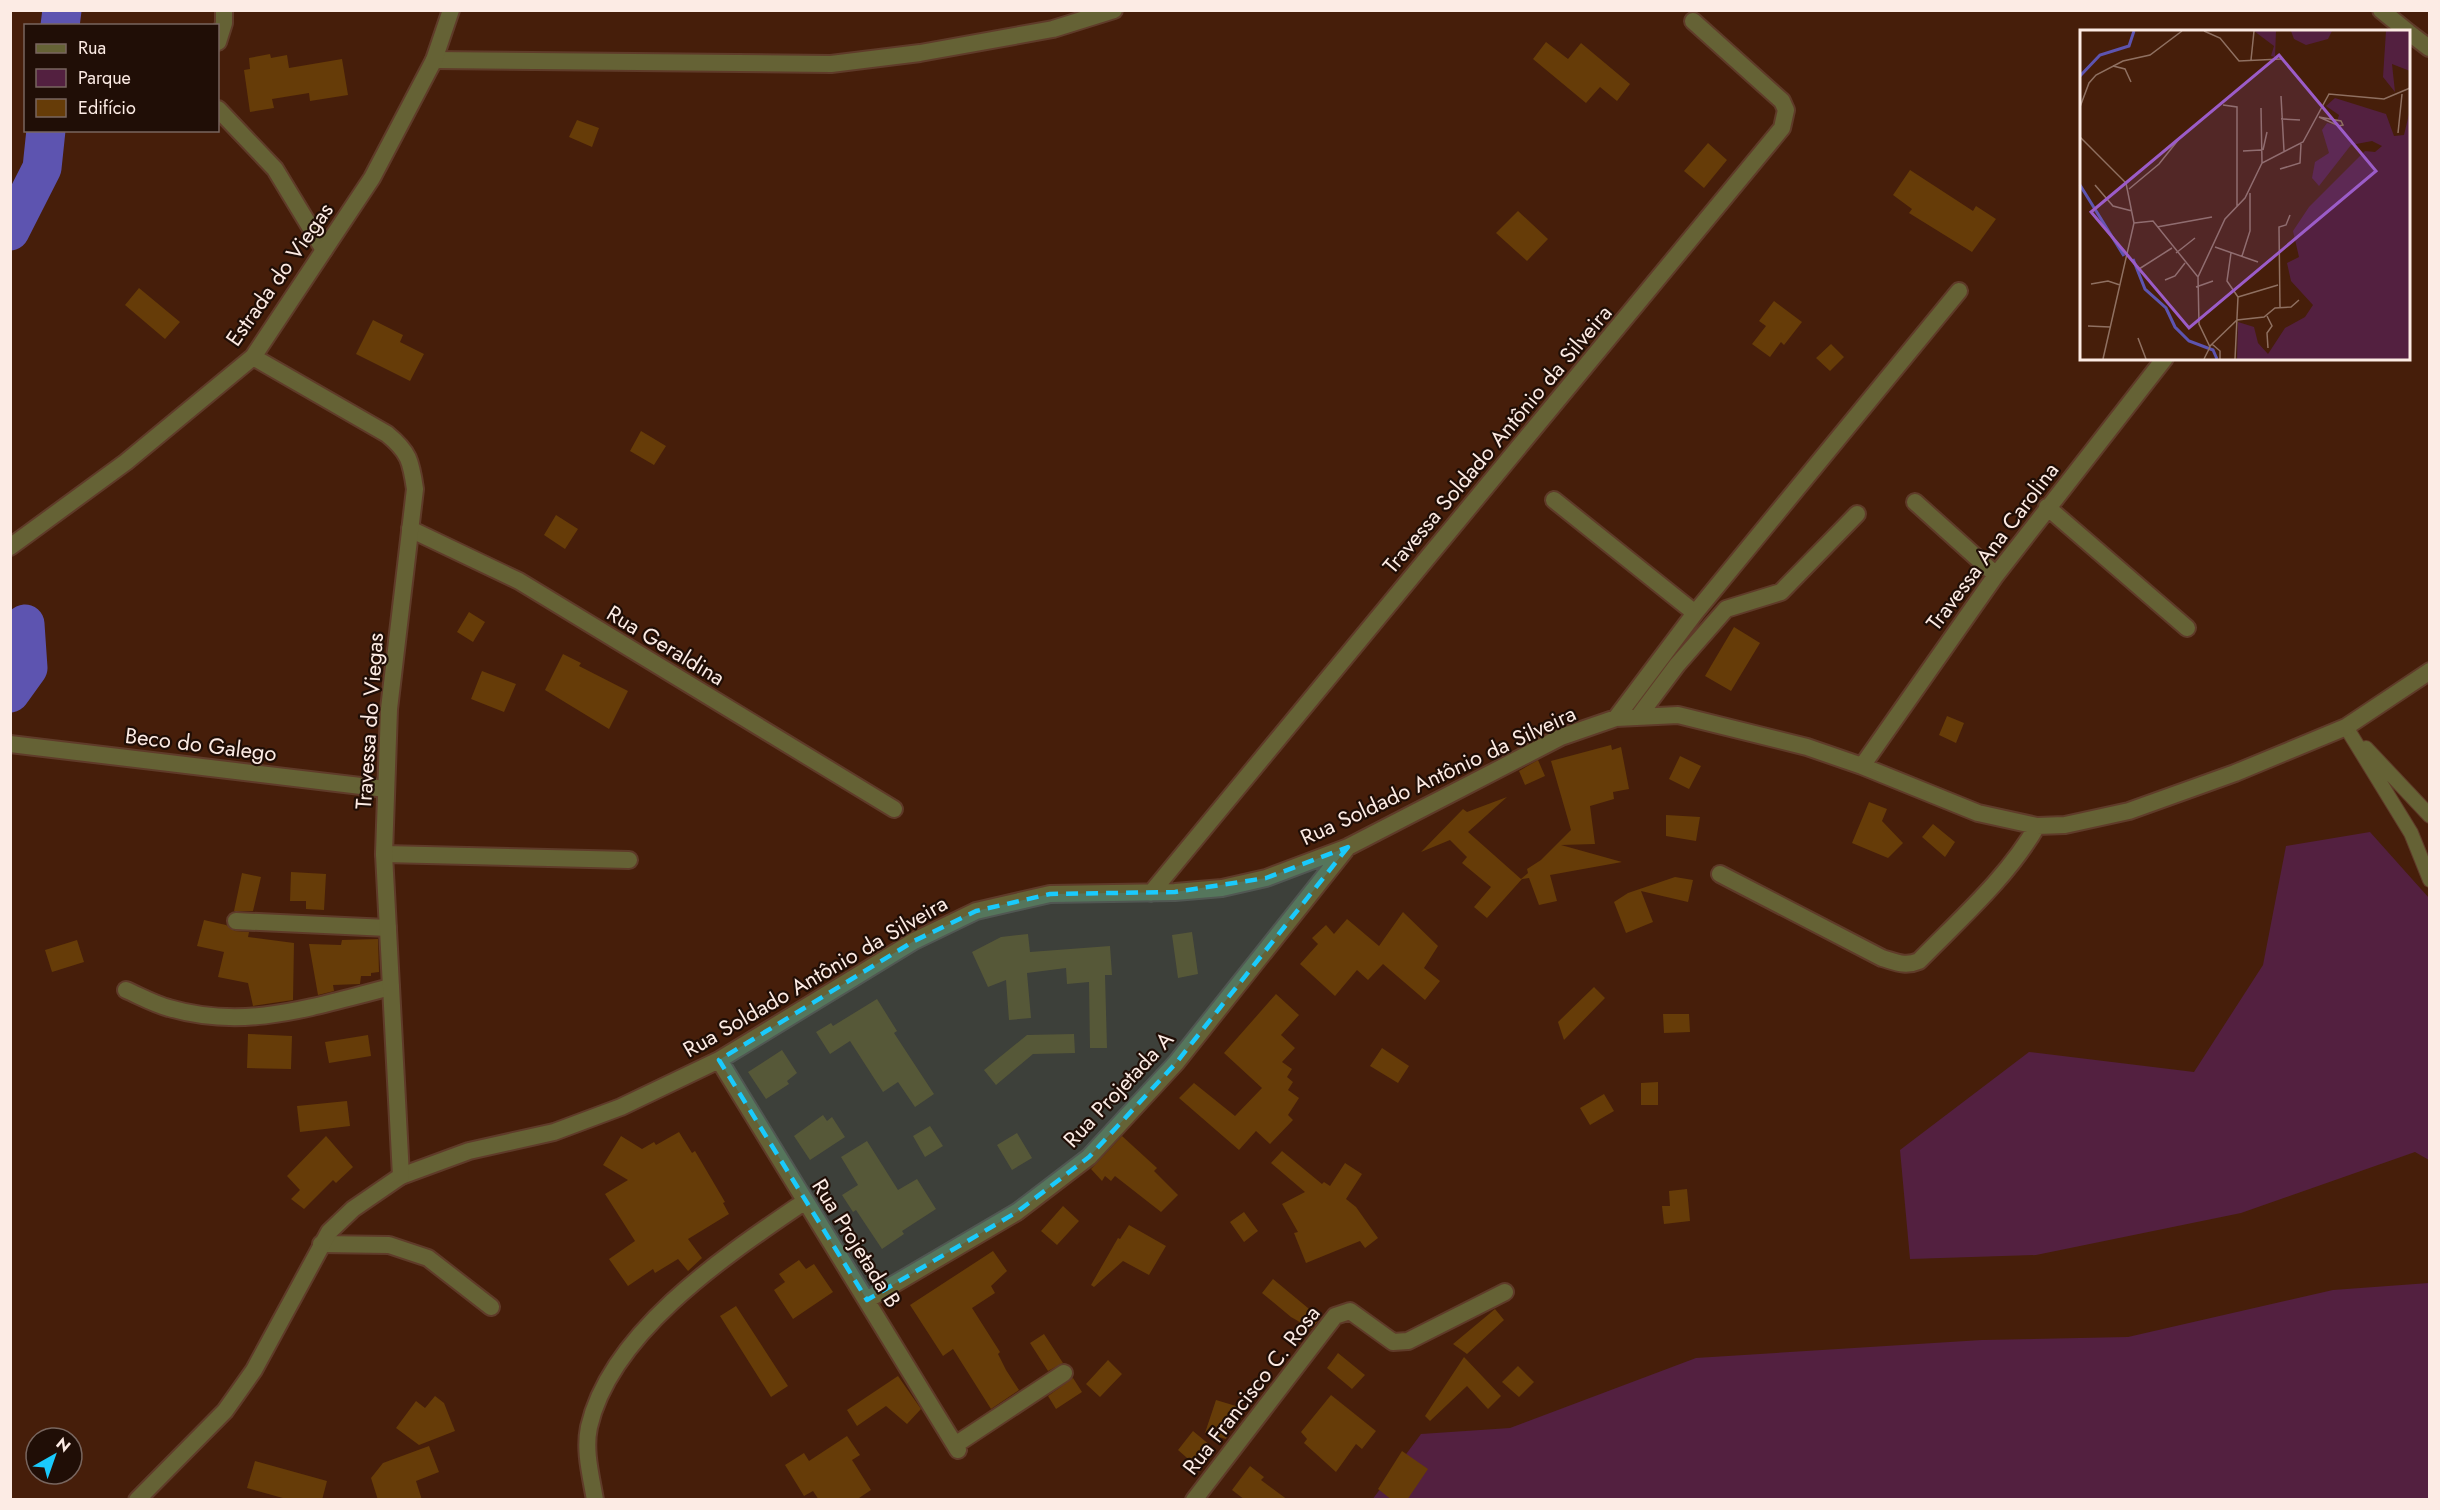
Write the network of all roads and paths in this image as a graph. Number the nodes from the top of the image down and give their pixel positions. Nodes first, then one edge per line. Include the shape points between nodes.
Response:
1 (224, 10) edge
2 (451, 10) edge
3 (1114, 10) edge
4 (2381, 10) edge
5 (1693, 21) dead end
6 (2406, 30) edge
7 (2410, 34) edge
8 (219, 39) edge
9 (2429, 48) edge
10 (434, 60) junction
11 (219, 111) edge
12 (324, 250) junction
13 (1959, 291) dead end
14 (253, 357) junction
15 (2163, 360) edge
16 (1554, 500) dead end
17 (1916, 502) dead end
18 (2047, 507) junction
19 (1857, 514) dead end
20 (410, 529) junction
21 (10, 547) edge
22 (1996, 575) junction
23 (1695, 613) junction
24 (2187, 628) dead end
25 (2430, 671) edge
26 (1638, 717) junction
27 (1616, 718) junction
28 (2346, 727) junction
29 (10, 744) edge
30 (1862, 766) junction
31 (386, 789) junction
32 (894, 809) dead end
33 (2430, 816) edge
34 (2037, 826) junction
35 (1348, 847) junction
36 (384, 854) junction
37 (629, 860) dead end
38 (1720, 874) dead end
39 (2430, 879) edge
40 (1151, 893) junction
41 (236, 921) dead end
42 (388, 928) junction
43 (391, 987) junction
44 (126, 990) dead end
45 (719, 1060) junction
46 (401, 1176) junction
47 (804, 1202) junction
48 (321, 1244) junction
49 (1504, 1292) dead end
50 (867, 1300) junction
51 (491, 1307) dead end
52 (1064, 1373) dead end
53 (137, 1500) edge
54 (595, 1500) edge
55 (1194, 1500) edge

1 - 8 street
2 - 10 street, Estrada do Viegas
3 - 10 street via 1053,28 920,53 831,64
4 - 6 street
5 - 40 street, Travessa Soldado Antônio da Silveira via 1782,101 1786,110 1782,128
7 - 9 street
10 - 12 street, Estrada do Viegas via 372,178
11 - 12 street via 275,169
12 - 14 street, Estrada do Viegas
13 - 23 street
14 - 20 street, Travessa do Viegas via 387,434 404,448 412,465 415,489
14 - 21 street, Estrada do Viegas via 126,462
15 - 18 street, Travessa Ana Carolina
16 - 23 street
17 - 22 street
18 - 22 street, Travessa Ana Carolina
18 - 24 street
19 - 26 street via 1781,592 1726,609
20 - 31 street, Travessa do Viegas via 388,709
20 - 32 street, Rua Geraldina via 519,582
22 - 30 street, Travessa Ana Carolina
23 - 27 street
25 - 28 street, Rua Soldado Antônio da Silveira
26 - 27 street, Rua Soldado Antônio da Silveira
26 - 30 street, Rua Soldado Antônio da Silveira via 1678,715 1807,747
27 - 35 street, Rua Soldado Antônio da Silveira via 1561,737
28 - 33 lane
28 - 34 street, Rua Soldado Antônio da Silveira via 2129,811 2065,825
28 - 39 lane via 2411,833
29 - 31 street, Beco do Galego
30 - 34 street, Rua Soldado Antônio da Silveira via 1978,813
31 - 36 street, Travessa do Viegas
34 - 38 street via 1997,879 1919,961 1911,964 1882,958
35 - 40 street, Rua Soldado Antônio da Silveira via 1266,878 1222,888
35 - 50 street, Rua Projetada A via 1176,1063 1089,1157 1017,1212
36 - 37 street
36 - 42 street, Travessa do Viegas
40 - 45 street, Rua Soldado Antônio da Silveira via 1050,894 976,911 914,940
41 - 42 street
42 - 43 street, Travessa do Viegas
43 - 44 street via 271,1017 228,1019 168,1008
43 - 46 street, Travessa do Viegas
45 - 46 street, Rua Soldado Antônio da Silveira via 621,1107 554,1132 469,1151
45 - 47 street, Rua Projetada B
46 - 48 street, Rua Soldado Antônio da Silveira via 353,1209
47 - 50 street, Rua Projetada B
47 - 54 street via 688,1285 624,1355 600,1394 589,1428 587,1459
48 - 51 street via 389,1245 428,1258
48 - 53 street, Rua Soldado Antônio da Silveira via 255,1370 225,1411
49 - 55 street, Rua Francisco C. Rosa via 1408,1341 1393,1342 1350,1311 1335,1316
50 - 52 street, Rua Projetada B via 957,1447

